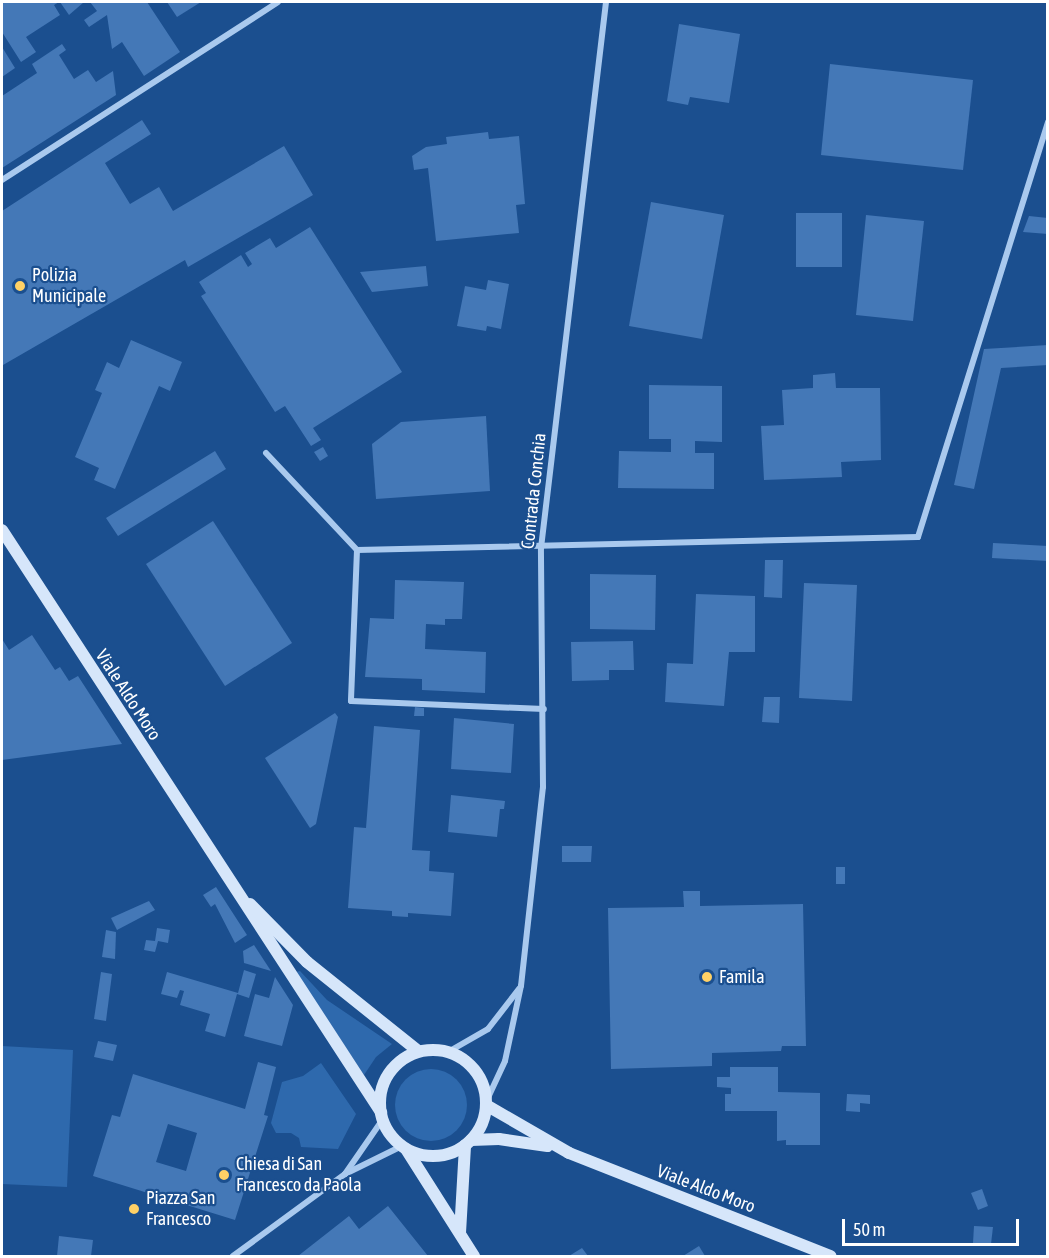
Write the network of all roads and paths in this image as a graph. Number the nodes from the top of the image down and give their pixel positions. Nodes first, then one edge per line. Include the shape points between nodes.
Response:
1 (278, 2) edge
2 (606, 2) edge
3 (1047, 122) edge
4 (2, 180) edge
5 (266, 453) dead end
6 (2, 530) edge
7 (541, 548) junction
8 (357, 550) junction
9 (544, 709) junction
10 (226, 877) junction
11 (521, 986) junction
12 (418, 1051) junction
13 (448, 1052) junction
14 (486, 1103) junction
15 (382, 1115) junction
16 (468, 1142) junction
17 (404, 1148) junction
18 (569, 1153) junction
19 (345, 1174) junction
20 (460, 1233) junction
21 (234, 1257) edge
22 (474, 1257) edge
23 (830, 1257) edge

1 - 4 street
2 - 7 street, Contrada Conchia
3 - 7 street via 918,537
5 - 8 street
6 - 10 main road, Viale Aldo Moro
7 - 8 street
7 - 9 street, Contrada Conchia
8 - 9 street via 351,701
9 - 11 street, Contrada Conchia via 543,787
10 - 12 main road, Viale Aldo Moro via 307,962
10 - 15 main road, Viale Aldo Moro
11 - 13 street via 488,1029
11 - 14 street, Contrada Conchia via 505,1061
12 - 13 main road
12 - 15 main road via 391,1069 379,1098
13 - 14 main road via 475,1071
14 - 16 main road via 484,1118
14 - 18 main road, Viale Aldo Moro
15 - 17 main road via 393,1139
15 - 19 street
16 - 17 main road via 436,1156
16 - 18 main road, Viale Aldo Moro via 535,1143
16 - 20 main road
17 - 19 street
17 - 20 main road
18 - 23 main road, Viale Aldo Moro
19 - 21 street
20 - 22 main road

